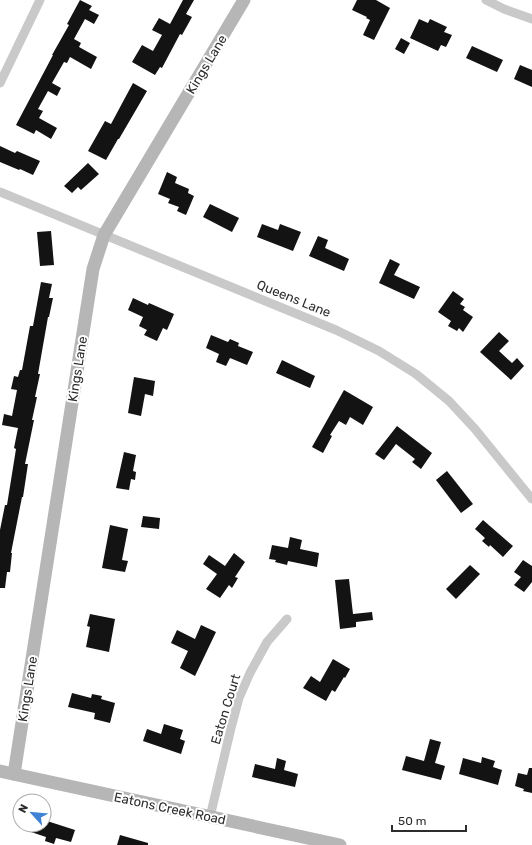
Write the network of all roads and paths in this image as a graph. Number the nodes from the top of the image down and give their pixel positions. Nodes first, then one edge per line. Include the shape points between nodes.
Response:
1 (40, 0) edge
2 (244, 0) edge
3 (486, 0) edge
4 (532, 19) edge
5 (0, 83) edge
6 (0, 192) edge
7 (104, 235) junction
8 (532, 499) edge
9 (287, 620) dead end
10 (0, 771) edge
11 (14, 774) junction
12 (210, 817) junction
13 (340, 845) edge

1 - 5 street
2 - 7 street, Kings Lane
3 - 4 street
6 - 7 street, Queens Lane
7 - 8 street, Queens Lane via 336,330 379,351 416,374 449,401
7 - 11 street, Kings Lane via 92,274
9 - 12 street, Eaton Court via 267,642 239,698
10 - 11 street, Eatons Creek Road
11 - 12 street, Eatons Creek Road
12 - 13 street, Eatons Creek Road

